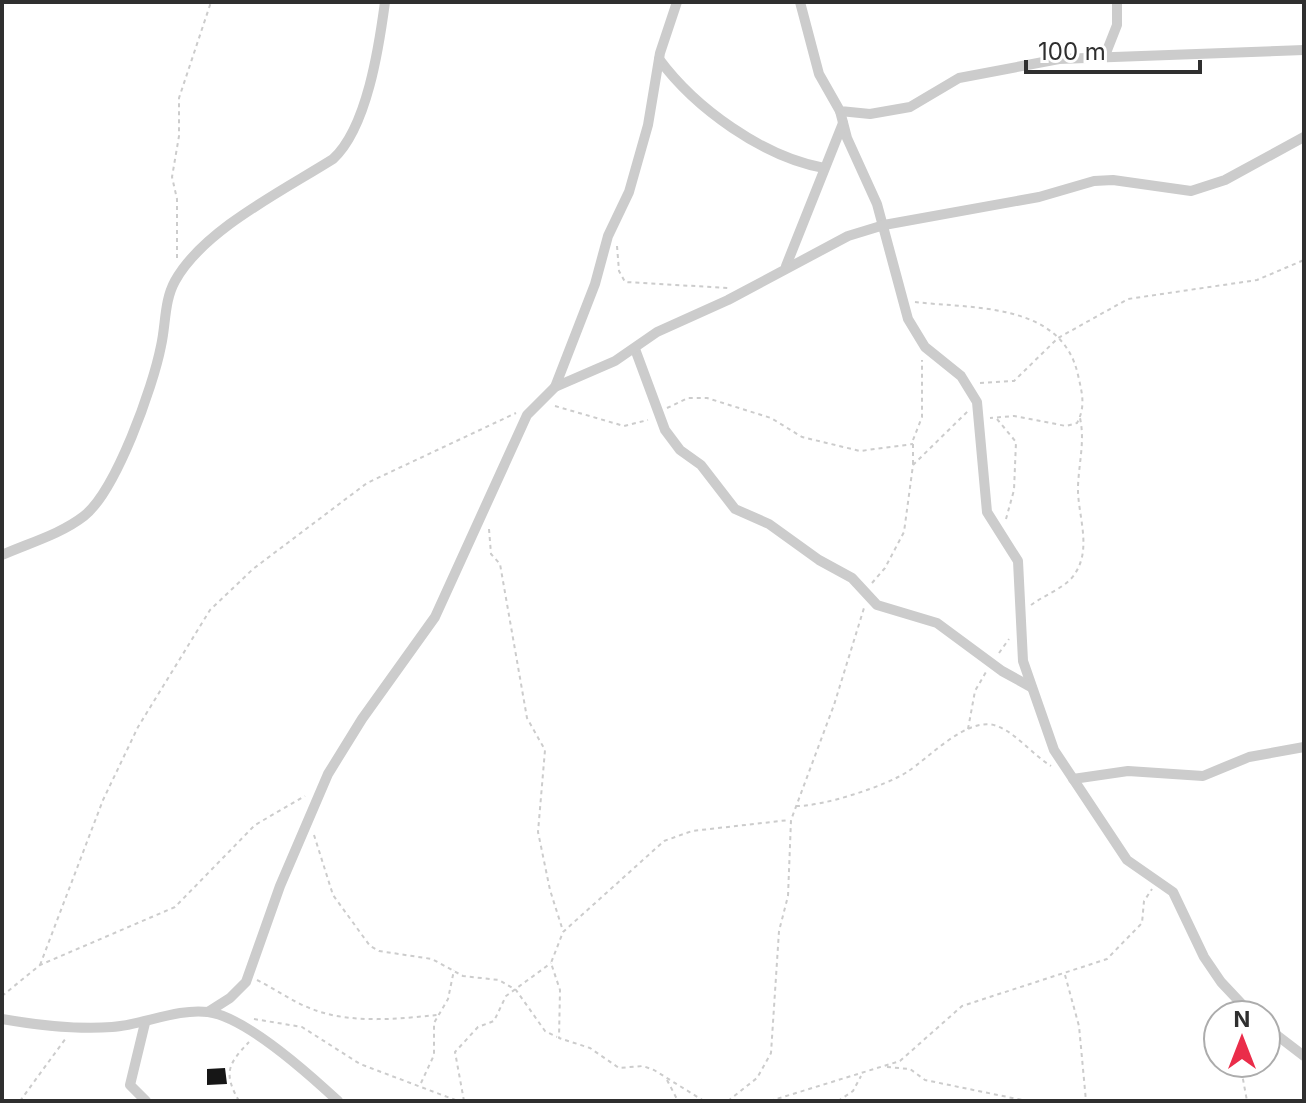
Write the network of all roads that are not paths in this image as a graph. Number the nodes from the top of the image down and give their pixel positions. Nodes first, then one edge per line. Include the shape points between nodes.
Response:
1 (385, 2) edge
2 (677, 2) edge
3 (800, 2) edge
4 (1117, 2) edge
5 (1304, 50) edge
6 (1104, 58) junction
7 (659, 59) junction
8 (840, 111) junction
9 (843, 123) junction
10 (1304, 137) edge
11 (824, 168) junction
12 (884, 225) junction
13 (786, 267) junction
14 (635, 349) junction
15 (555, 387) junction
16 (2, 555) edge
17 (1031, 687) junction
18 (1304, 747) edge
19 (1071, 776) junction
20 (1237, 999) edge
21 (208, 1012) junction
22 (2, 1019) edge
23 (145, 1023) junction
24 (1282, 1039) edge
25 (1303, 1055) edge
26 (146, 1101) edge
27 (338, 1101) edge

1 - 16 street via 369,84 347,144 333,159 220,234 179,275 168,296 161,347 131,438 96,505 63,529
2 - 7 street
3 - 8 street via 819,74
4 - 6 street via 1117,25
5 - 6 street
6 - 8 street via 1059,59 973,74 899,110
7 - 11 street via 694,102 777,154
7 - 15 street via 629,192 608,236
8 - 9 street
9 - 11 street
9 - 12 street
10 - 12 street via 1225,180 1191,191 1094,181 1039,197
11 - 13 street
12 - 13 street via 848,236
12 - 17 street via 908,319 925,347 967,383 977,402 987,512 1018,561 1023,661
13 - 14 street via 657,332
14 - 15 street
14 - 17 street via 665,430 735,509 769,524 852,578 877,605 937,623
15 - 21 street via 527,415 429,629 355,729 321,789 249,975 238,992
17 - 19 street via 1054,750
18 - 19 street via 1249,757 1203,776 1128,771
19 - 20 street via 1127,860 1173,892 1204,957
21 - 23 street
21 - 27 street via 229,1017 256,1035
22 - 23 street via 83,1027
23 - 26 street via 130,1085
24 - 25 street

